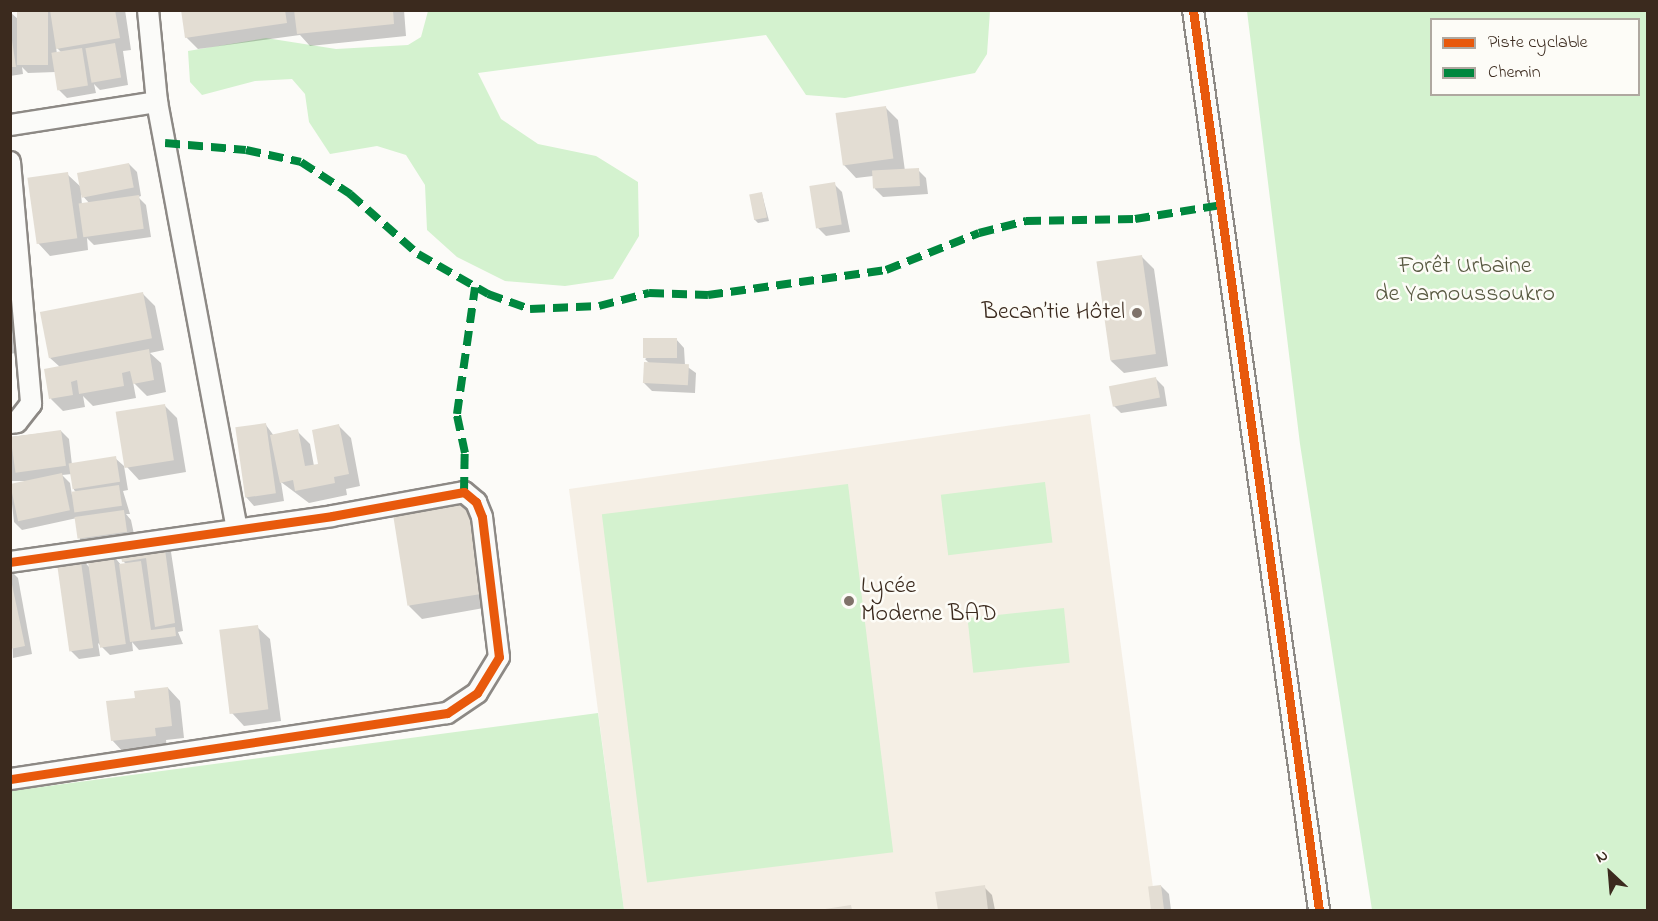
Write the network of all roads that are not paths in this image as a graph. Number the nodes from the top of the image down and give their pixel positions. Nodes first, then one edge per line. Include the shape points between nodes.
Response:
1 (147, 10) edge
2 (1193, 10) edge
3 (157, 102) junction
4 (10, 125) edge
5 (10, 162) edge
6 (10, 423) edge
7 (237, 530) junction
8 (10, 562) edge
9 (10, 779) edge
10 (1320, 910) edge

1 - 3 street
2 - 10 street
3 - 4 street
3 - 7 street
5 - 6 street via 31,404 16,422
7 - 8 street
7 - 9 street via 464,492 476,502 482,517 499,657 477,693 447,713

